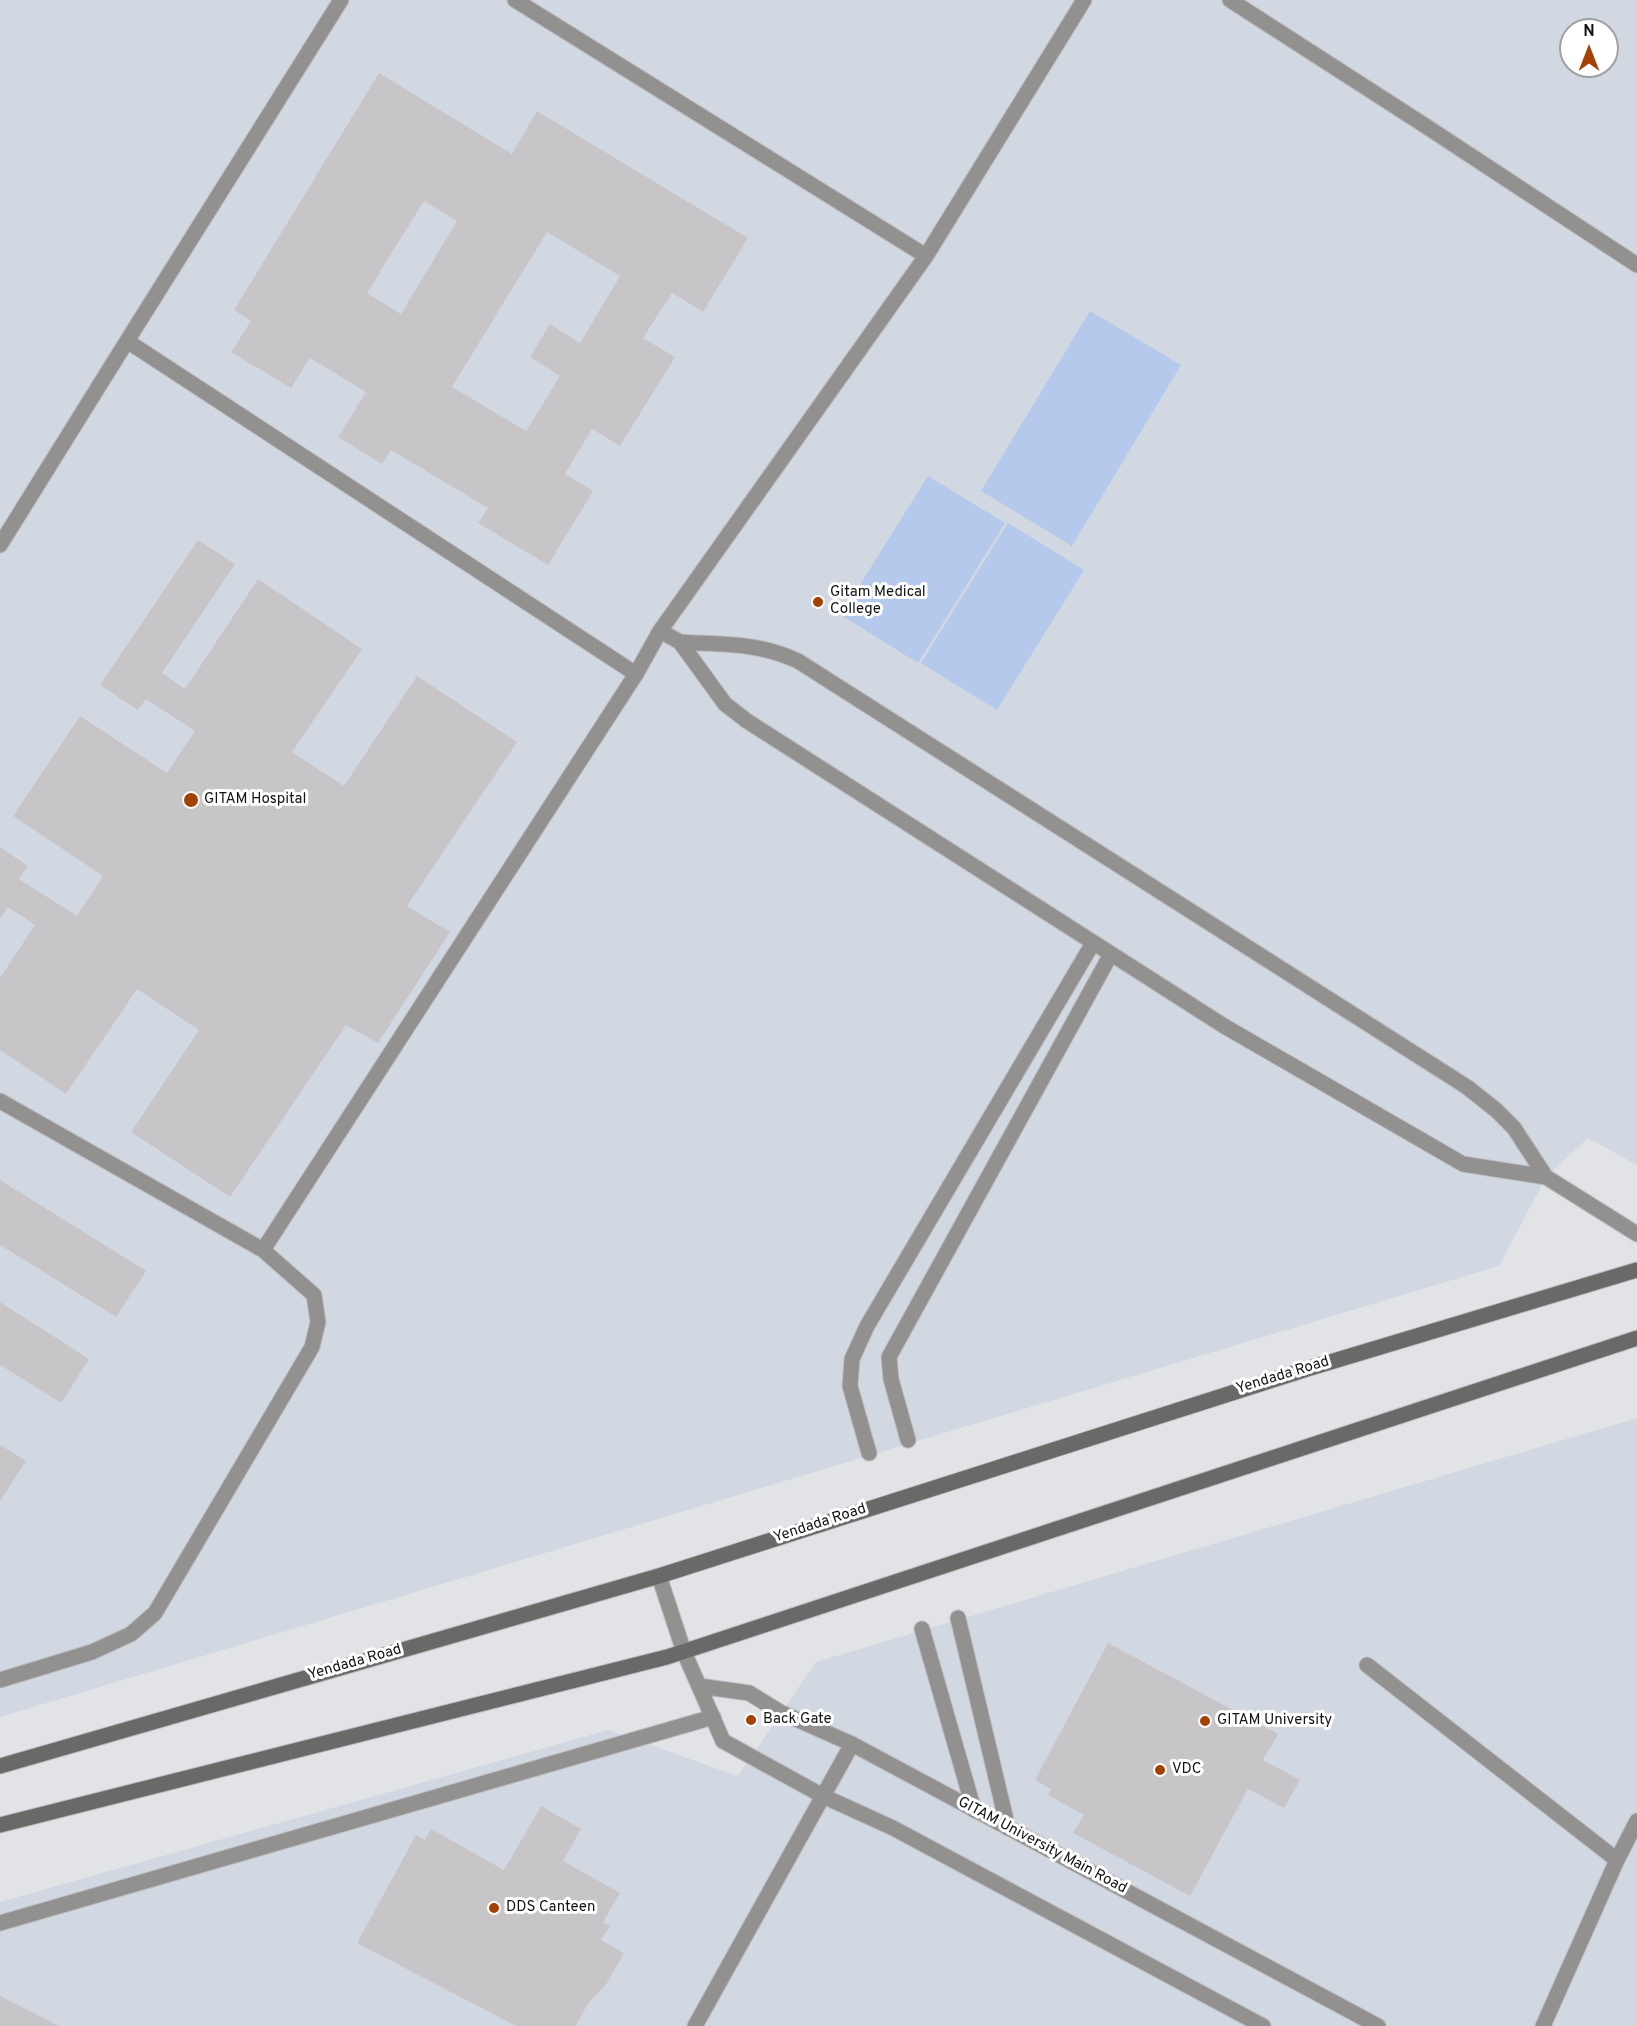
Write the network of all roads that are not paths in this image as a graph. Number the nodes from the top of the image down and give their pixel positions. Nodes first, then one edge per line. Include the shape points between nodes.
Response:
1 (341, 0) edge
2 (515, 0) edge
3 (1084, 0) edge
4 (1230, 0) edge
5 (926, 256) junction
6 (1637, 265) edge
7 (127, 341) junction
8 (0, 545) edge
9 (660, 632) junction
10 (680, 642) junction
11 (636, 674) junction
12 (1093, 943) junction
13 (1111, 954) junction
14 (0, 1101) edge
15 (1546, 1178) junction
16 (1637, 1234) edge
17 (263, 1250) junction
18 (1637, 1270) edge
19 (1637, 1338) edge
20 (908, 1440) dead end
21 (869, 1453) dead end
22 (659, 1576) junction
23 (958, 1617) dead end
24 (922, 1629) dead end
25 (684, 1652) junction
26 (1367, 1665) dead end
27 (0, 1680) edge
28 (699, 1686) junction
29 (713, 1717) junction
30 (852, 1744) junction
31 (0, 1766) edge
32 (823, 1796) junction
33 (974, 1810) junction
34 (1637, 1821) edge
35 (0, 1825) edge
36 (1008, 1828) junction
37 (1617, 1860) junction
38 (0, 1923) edge
39 (695, 2026) edge
40 (1263, 2026) edge
41 (1378, 2026) edge
42 (1543, 2026) edge

1 - 7 street
2 - 5 street
3 - 5 street
4 - 6 street
5 - 9 street
7 - 8 street
7 - 11 street
9 - 10 street
9 - 11 street
10 - 12 street via 725,704 747,722
10 - 15 street via 759,647 798,662 1467,1087 1514,1128
11 - 17 street
12 - 13 street
12 - 21 street via 863,1334 852,1359 850,1386
13 - 15 street via 1224,1026 1463,1164
13 - 20 street via 889,1357
14 - 17 street
15 - 16 street
17 - 27 street via 314,1295 318,1322 312,1347 155,1613 130,1634 92,1652
18 - 22 main road, Yendada Road via 1307,1369
19 - 25 main road
22 - 25 street
22 - 31 main road, Yendada Road
23 - 36 street
24 - 33 street
25 - 28 street
25 - 35 main road
26 - 37 street
28 - 29 street
28 - 30 street, GITAM University Main Road via 749,1693 780,1712
29 - 32 street via 723,1741
29 - 38 street
30 - 32 street
30 - 33 street, GITAM University Main Road
32 - 39 street
32 - 40 street via 904,1834
33 - 36 street, GITAM University Main Road
34 - 37 street
36 - 41 street, GITAM University Main Road
37 - 42 street

